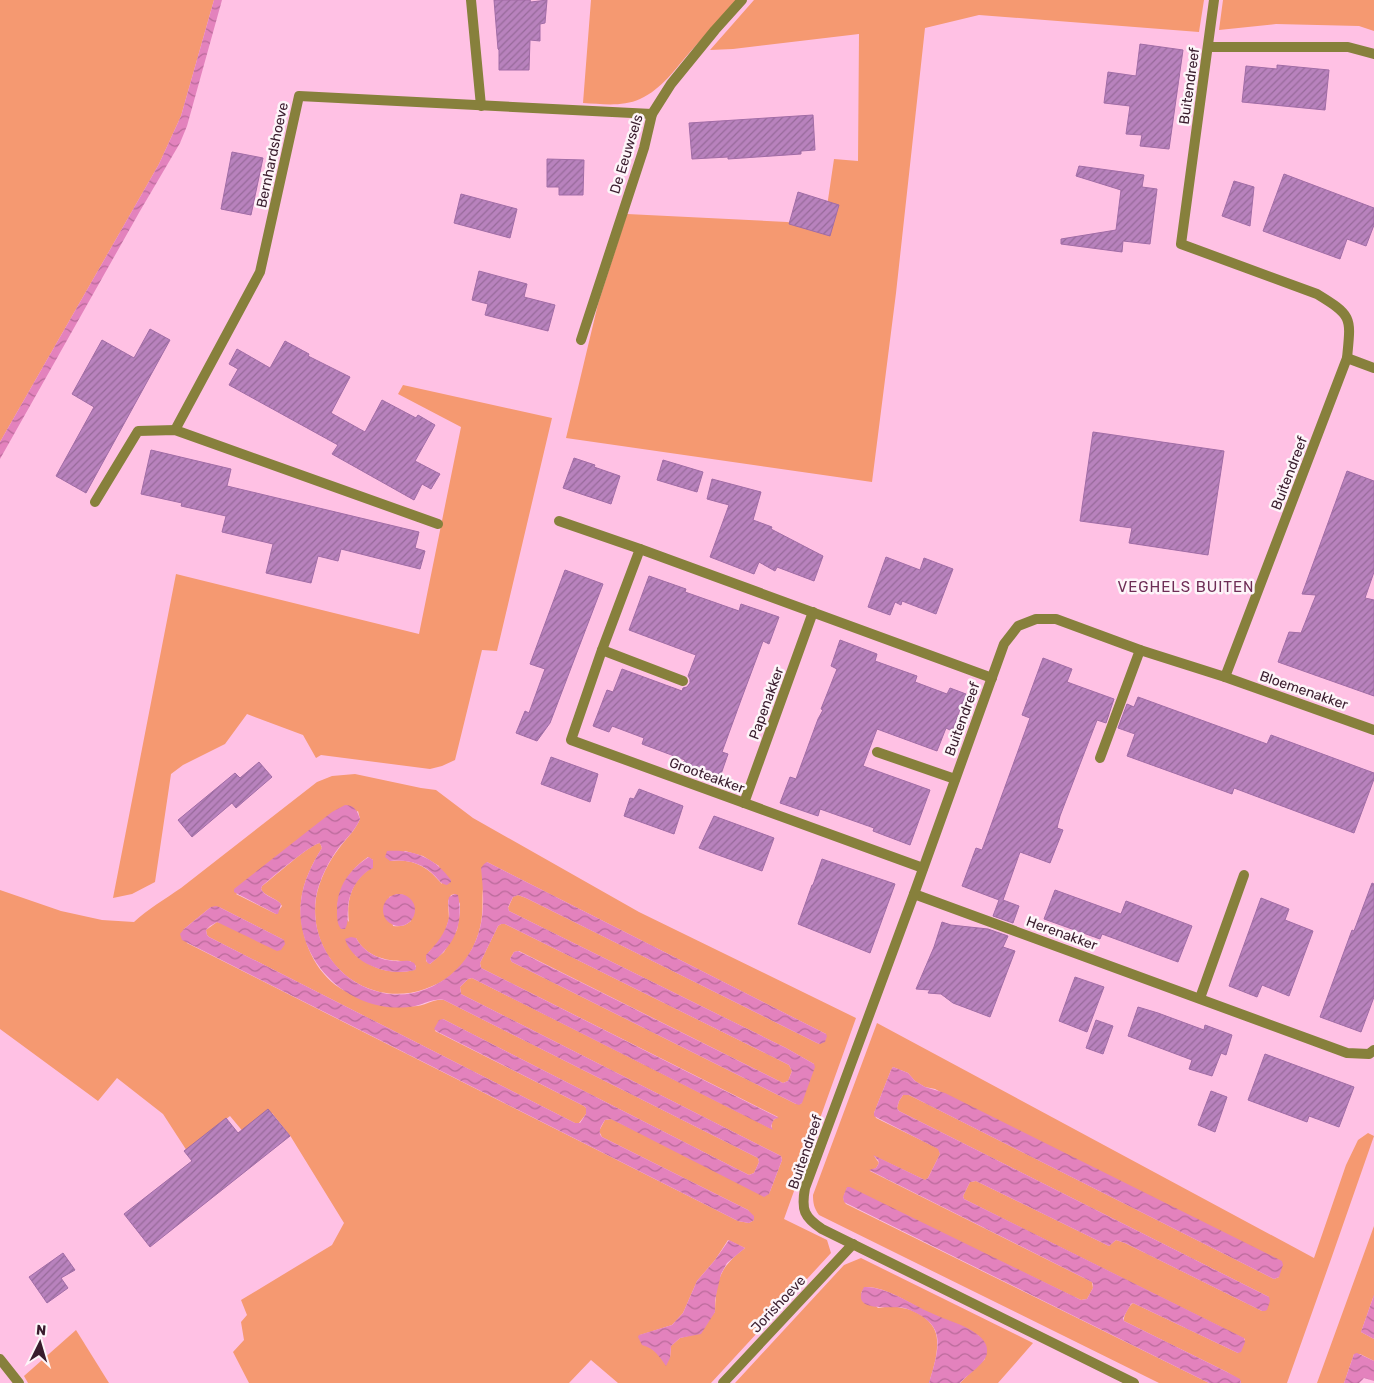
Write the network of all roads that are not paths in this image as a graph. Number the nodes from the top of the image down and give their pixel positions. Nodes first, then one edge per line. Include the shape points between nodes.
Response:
1 (471, 0) edge
2 (742, 0) edge
3 (1214, 0) edge
4 (1208, 46) junction
5 (1374, 54) edge
6 (481, 106) junction
7 (652, 114) junction
8 (581, 340) dead end
9 (1347, 358) junction
10 (1374, 368) edge
11 (175, 430) junction
12 (95, 502) dead end
13 (559, 522) dead end
14 (438, 524) dead end
15 (640, 549) junction
16 (813, 612) junction
17 (602, 650) junction
18 (1140, 650) junction
19 (1225, 677) junction
20 (992, 678) junction
21 (683, 681) dead end
22 (1374, 730) edge
23 (877, 752) dead end
24 (1100, 758) dead end
25 (955, 779) junction
26 (744, 803) junction
27 (923, 868) junction
28 (1244, 875) dead end
29 (914, 894) junction
30 (1200, 998) junction
31 (1374, 1050) edge
32 (853, 1244) junction
33 (0, 1358) edge
34 (1130, 1382) edge
35 (19, 1383) edge
36 (723, 1383) edge

1 - 6 street
2 - 7 street, De Eeuwsels via 671,84
3 - 4 street, Buitendreef
4 - 5 street via 1348,47
4 - 9 street, Buitendreef via 1181,244 1317,294 1337,306 1347,316 1350,330
6 - 7 street, Bernhardshoeve
6 - 11 street, Bernhardshoeve via 299,96 260,272
7 - 8 street, De Eeuwsels via 644,148
9 - 10 street
9 - 19 street, Buitendreef
11 - 12 street via 138,431
11 - 14 street
13 - 15 street
15 - 16 street
15 - 17 street, Grooteakker
16 - 20 street
16 - 26 street, Papenakker
17 - 21 street
17 - 26 street, Grooteakker via 571,740
18 - 19 street, Buitendreef
18 - 20 street, Buitendreef via 1056,619 1036,619 1018,626 1004,644
18 - 24 street
19 - 22 street, Bloemenakker
20 - 25 street, Buitendreef
23 - 25 street, Buitendreef
25 - 27 street, Buitendreef
26 - 27 street, Grooteakker
27 - 29 street, Buitendreef
28 - 30 street
29 - 30 street, Herenakker
29 - 32 street, Buitendreef via 802,1202 810,1221
30 - 31 street, Herenakker via 1347,1053 1369,1054
32 - 34 street, Buitendreef
32 - 36 street, Jorishoeve
33 - 35 street

